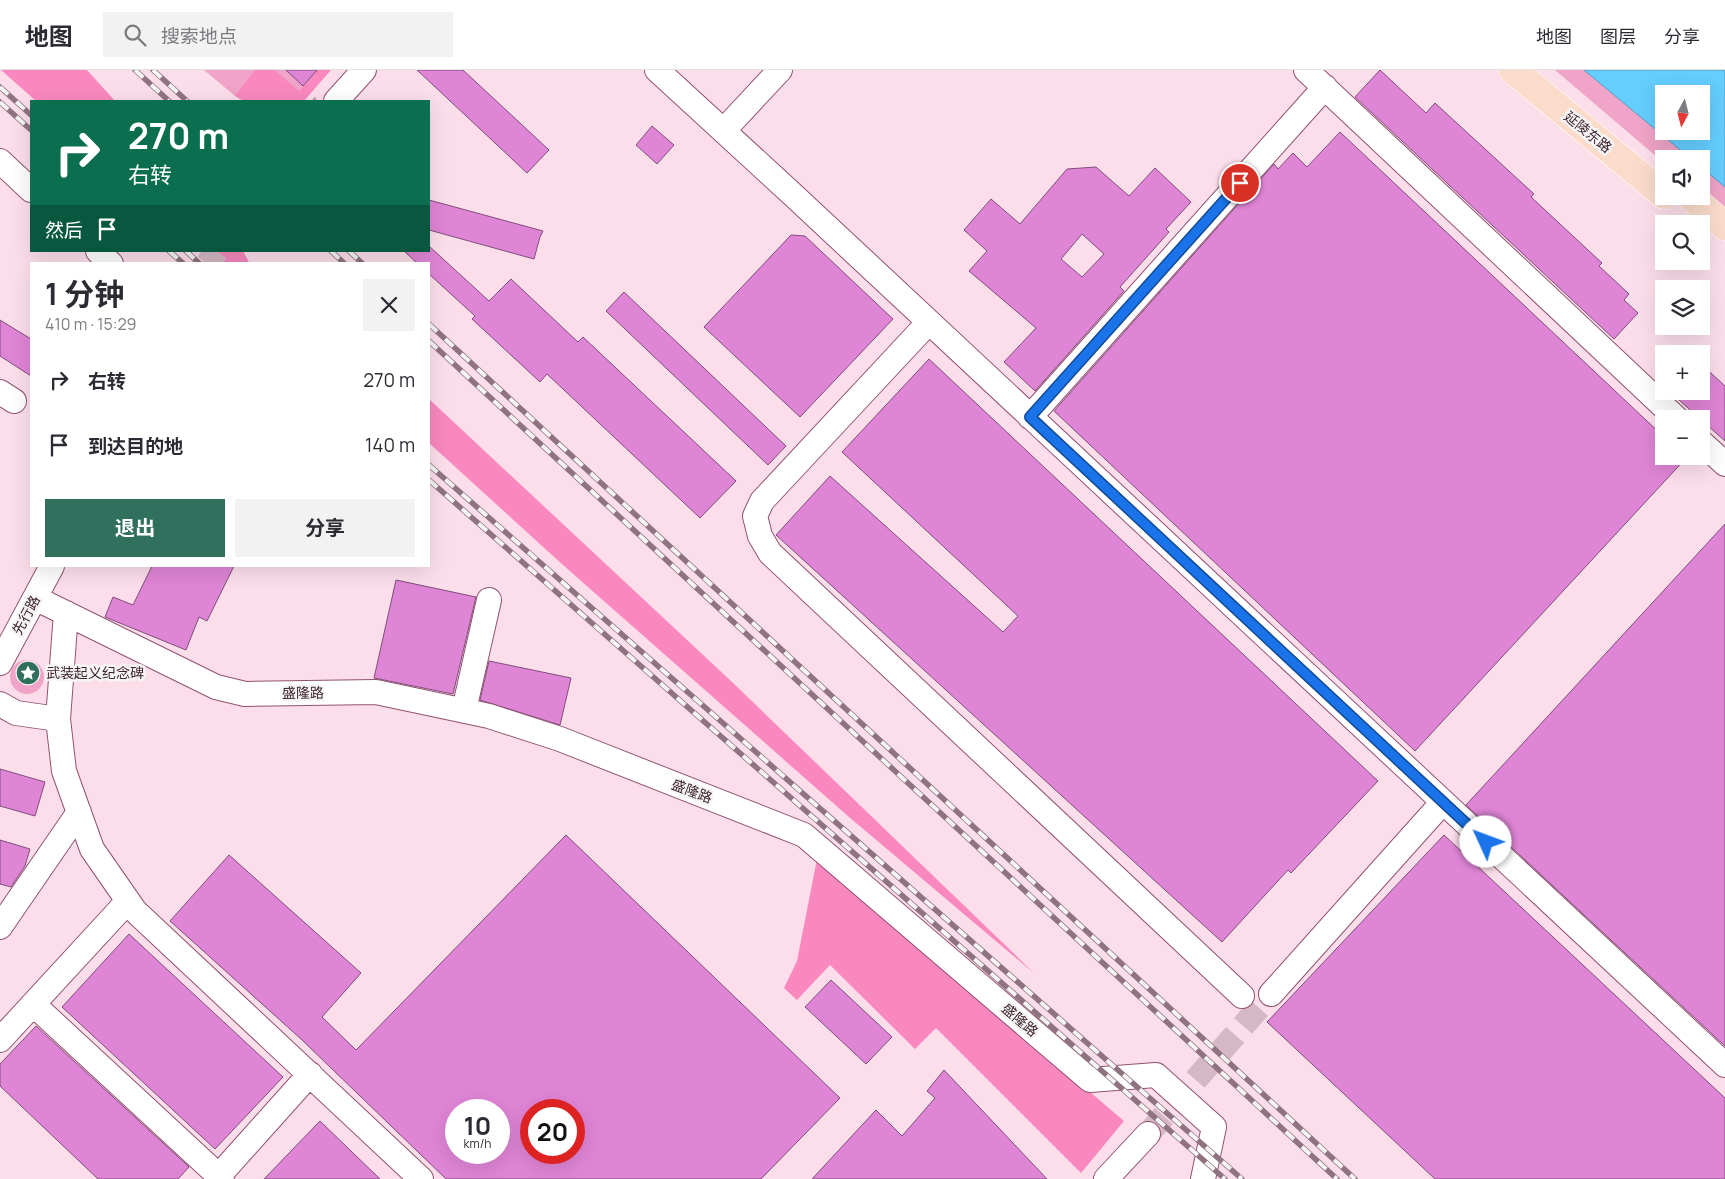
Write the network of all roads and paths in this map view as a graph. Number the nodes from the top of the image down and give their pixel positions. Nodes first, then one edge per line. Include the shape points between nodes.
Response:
1 (364, 70) edge
2 (657, 70) edge
3 (780, 70) edge
4 (1306, 70) edge
5 (1512, 70) edge
6 (1538, 70) edge
7 (1325, 88) junction
8 (337, 100) edge
9 (724, 130) junction
10 (0, 161) edge
11 (1655, 168) edge
12 (30, 189) edge
13 (1655, 189) edge
14 (1675, 205) edge
15 (1700, 205) edge
16 (1687, 215) edge
17 (1725, 226) edge
18 (1710, 234) edge
19 (1725, 246) edge
20 (99, 252) edge
21 (109, 262) edge
22 (929, 322) junction
23 (1667, 410) edge
24 (1030, 417) junction
25 (1710, 450) edge
26 (1725, 464) edge
27 (51, 567) edge
28 (35, 598) junction
29 (489, 600) dead end
30 (66, 614) junction
31 (0, 663) edge
32 (0, 704) edge
33 (464, 710) junction
34 (58, 719) junction
35 (1443, 802) junction
36 (79, 812) junction
37 (128, 900) junction
38 (0, 927) edge
39 (1271, 994) tunnel mouth
40 (1242, 996) dead end
41 (33, 1004) junction
42 (0, 1040) edge
43 (1725, 1065) edge
44 (310, 1074) junction
45 (1148, 1134) tunnel mouth
46 (219, 1178) edge
47 (421, 1179) edge
48 (1106, 1179) edge
49 (1203, 1179) edge

1 - 8 street
2 - 9 street
3 - 9 street
4 - 7 street
5 - 13 main road, 延陵东路
6 - 11 main road, 延陵东路
7 - 23 street
7 - 24 street
9 - 22 street
10 - 12 street
14 - 16 main road, 延陵东路
15 - 17 main road
18 - 19 main road
20 - 21 street
22 - 24 street
22 - 40 street via 762,500 755,516 760,536 770,553
24 - 35 street
25 - 26 street
27 - 28 street, 先行路
28 - 30 street, 盛隆路
28 - 31 street, 先行路
29 - 33 street
30 - 33 street, 盛隆路 via 226,690 245,694 376,692
30 - 34 street
32 - 34 street via 16,713
33 - 49 street, 盛隆路 via 560,739 804,834 1090,1080 1156,1075 1214,1127
34 - 36 street via 64,771
35 - 39 street
35 - 43 street
36 - 37 street via 92,849
36 - 38 street
37 - 41 street
37 - 44 street via 135,911
41 - 42 street
41 - 46 street
44 - 46 street
44 - 47 street
45 - 48 street

